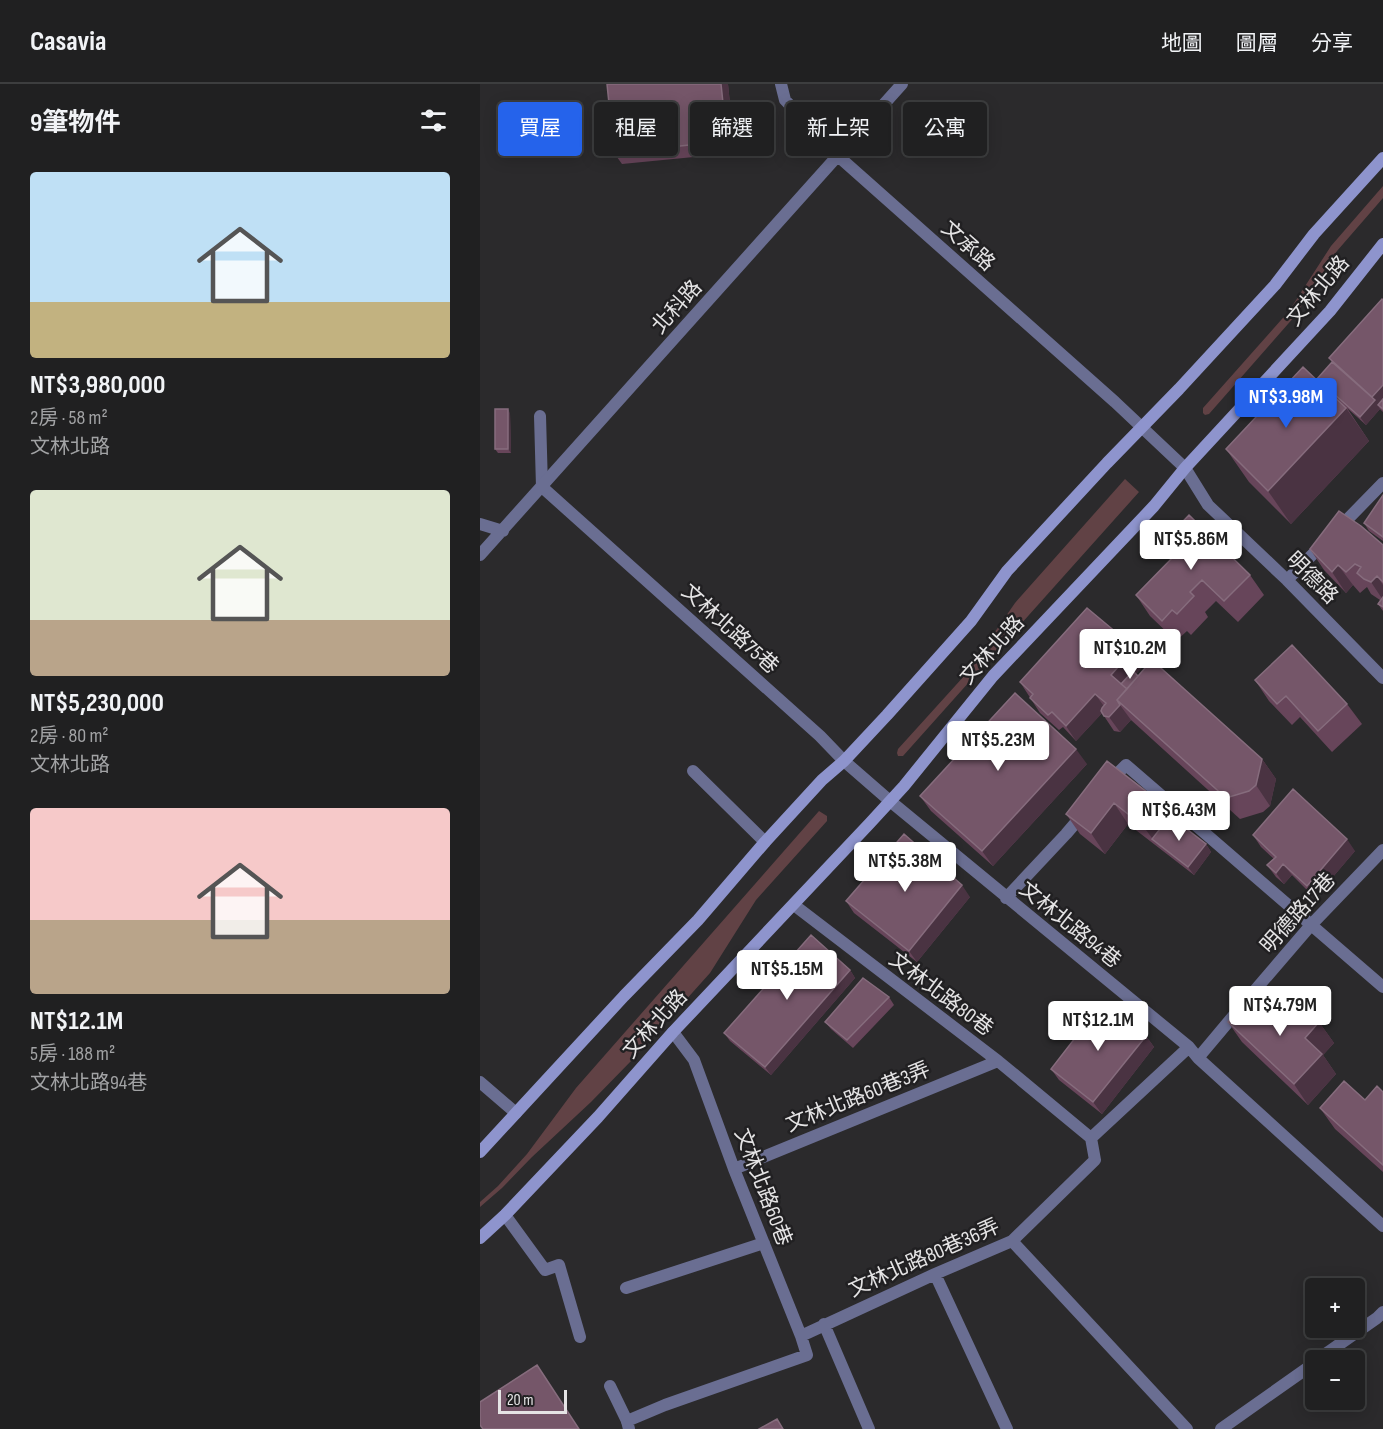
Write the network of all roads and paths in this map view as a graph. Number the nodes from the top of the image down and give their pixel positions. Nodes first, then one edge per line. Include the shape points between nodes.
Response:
1 (781, 84) edge
2 (902, 84) edge
3 (787, 102) edge
4 (886, 102) edge
5 (838, 156) joint
6 (1383, 158) edge
7 (1383, 245) edge
8 (540, 416) dead end
9 (1142, 427) junction
10 (1185, 468) junction
11 (1383, 483) edge
12 (542, 487) junction
13 (480, 524) edge
14 (503, 531) junction
15 (480, 555) edge
16 (1287, 580) junction
17 (1383, 678) edge
18 (844, 760) junction
19 (693, 771) dead end
20 (890, 801) junction
21 (765, 842) junction
22 (1383, 850) edge
23 (1006, 898) junction
24 (794, 905) junction
25 (1311, 925) junction
26 (1383, 987) edge
27 (673, 1032) junction
28 (1189, 1047) junction
29 (1198, 1058) junction
30 (998, 1061) junction
31 (480, 1082) edge
32 (516, 1113) junction
33 (1091, 1138) junction
34 (480, 1152) edge
35 (734, 1169) junction
36 (505, 1215) junction
37 (1383, 1226) edge
38 (480, 1238) edge
39 (1012, 1241) junction
40 (764, 1243) junction
41 (935, 1274) junction
42 (626, 1288) dead end
43 (1383, 1312) edge
44 (824, 1324) junction
45 (801, 1336) junction
46 (580, 1337) dead end
47 (1332, 1350) edge
48 (1305, 1369) edge
49 (610, 1386) dead end
50 (628, 1425) edge
51 (869, 1429) edge
52 (1007, 1429) edge
53 (1187, 1429) edge
54 (1221, 1429) edge

1 - 3 street, 文承路
2 - 4 street, 北科路
5 - 9 street, 文承路
5 - 12 street, 北科路
6 - 9 main road, 文林北路 via 1314,234 1275,285
7 - 10 main road, 文林北路 via 1330,310
8 - 12 street
9 - 10 street, 明德路
9 - 18 main road, 文林北路 via 1007,571 971,621
10 - 16 street, 明德路 via 1208,505
10 - 20 main road, 文林北路 via 993,676
11 - 16 street
12 - 14 street, 北科路
12 - 18 street, 文林北路75巷
13 - 14 street
14 - 15 street, 北科路
16 - 17 street, 明德路
18 - 20 street, 文林北路75巷
18 - 21 main road, 文林北路
19 - 21 street
20 - 23 street, 文林北路94巷
20 - 24 main road, 文林北路
21 - 32 main road, 文林北路 via 698,920
22 - 25 street, 明德路17巷
23 - 25 street via 1126,765
23 - 28 street, 文林北路94巷
24 - 27 main road, 文林北路
24 - 30 street, 文林北路80巷
25 - 26 street
25 - 29 street, 明德路17巷
27 - 35 street, 文林北路60巷 via 694,1060
27 - 36 main road, 文林北路
28 - 29 street, 文林北路94巷
28 - 33 street
29 - 37 street, 文林北路94巷
30 - 33 street, 文林北路80巷
30 - 35 street, 文林北路60巷3弄
31 - 32 street
32 - 34 main road, 文林北路
33 - 39 street, 文林北路80巷36弄 via 1095,1160
35 - 40 street, 文林北路60巷
36 - 38 main road, 文林北路
36 - 46 street via 545,1270 559,1265
39 - 41 street, 文林北路80巷36弄
39 - 53 street
40 - 42 street
40 - 45 street, 文林北路60巷
41 - 44 street, 文林北路80巷36弄
41 - 52 street
43 - 47 street
44 - 45 street
44 - 51 street
45 - 50 street via 807,1355 665,1405
48 - 54 street
49 - 50 street

